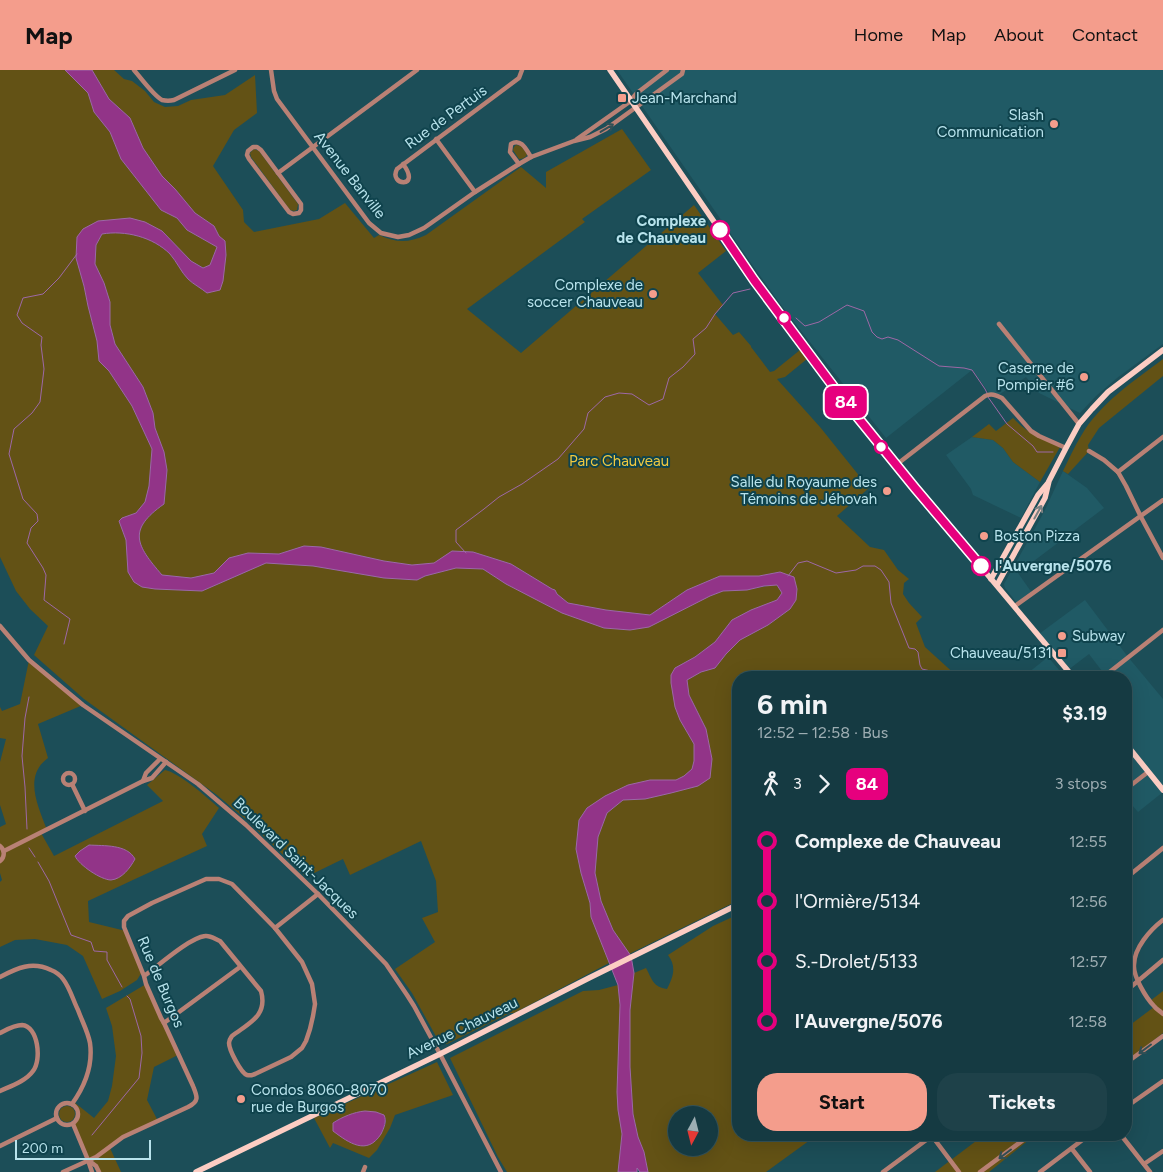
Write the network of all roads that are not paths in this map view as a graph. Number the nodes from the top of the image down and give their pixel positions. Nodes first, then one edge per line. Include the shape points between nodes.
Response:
1 (134, 70) edge
2 (235, 70) edge
3 (271, 70) edge
4 (417, 70) edge
5 (522, 70) edge
6 (610, 70) edge
7 (667, 70) edge
8 (683, 70) edge
9 (631, 100) junction
10 (636, 108) junction
11 (436, 139) junction
12 (574, 141) junction
13 (312, 147) junction
14 (531, 157) junction
15 (403, 164) dead end
16 (519, 164) junction
17 (278, 173) junction
18 (475, 192) junction
19 (999, 324) dead end
20 (1163, 350) edge
21 (1079, 424) junction
22 (1163, 437) edge
23 (1066, 448) junction
24 (1089, 451) dead end
25 (896, 465) junction
26 (1118, 472) junction
27 (1049, 481) junction
28 (1163, 500) edge
29 (1141, 517) junction
30 (1163, 558) edge
31 (991, 578) junction
32 (997, 585) junction
33 (1015, 606) junction
34 (0, 626) edge
35 (1163, 630) edge
36 (1068, 671) edge
37 (1111, 671) edge
38 (1132, 752) edge
39 (160, 758) junction
40 (166, 762) junction
41 (1148, 772) junction
42 (143, 781) junction
43 (72, 784) dead end
44 (1132, 784) edge
45 (1163, 790) edge
46 (85, 811) junction
47 (0, 846) edge
48 (1163, 848) edge
49 (4, 851) junction
50 (0, 861) edge
51 (1132, 873) edge
52 (318, 894) junction
53 (732, 907) edge
54 (1163, 920) edge
55 (275, 928) junction
56 (1163, 960) edge
57 (240, 967) junction
58 (144, 976) junction
59 (0, 977) edge
60 (1138, 981) junction
61 (1132, 986) edge
62 (1163, 1014) edge
63 (164, 1023) junction
64 (0, 1033) edge
65 (1163, 1036) edge
66 (440, 1054) junction
67 (1132, 1059) edge
68 (1163, 1081) edge
69 (0, 1091) edge
70 (1132, 1103) edge
71 (72, 1104) junction
72 (57, 1118) junction
73 (73, 1124) junction
74 (925, 1141) edge
75 (937, 1141) edge
76 (1022, 1141) edge
77 (1082, 1141) edge
78 (1126, 1141) edge
79 (0, 1146) edge
80 (1072, 1149) junction
81 (1163, 1151) edge
82 (86, 1161) junction
83 (1144, 1164) junction
84 (63, 1172) edge
85 (92, 1172) edge
86 (99, 1172) edge
87 (196, 1172) edge
88 (501, 1172) edge
89 (883, 1172) edge
90 (960, 1172) edge
91 (980, 1172) edge
92 (1040, 1172) edge
93 (1090, 1172) edge
94 (1150, 1172) edge

1 - 2 street via 156,95 168,101
3 - 13 street, Avenue Banville via 277,99
4 - 13 street
5 - 11 street, Rue de Pertuis via 519,78
6 - 9 main road
7 - 9 street, Avenue Banville
8 - 10 street, Avenue Banville
9 - 10 main road
9 - 12 street, Avenue Banville
12 -> 10 street, Avenue Banville via 606,129
10 - 25 main road via 754,280
11 - 15 street, Rue de Pertuis
11 - 18 street
12 - 14 street, Avenue Banville
13 - 17 street
13 - 18 street, Avenue Banville via 381,233 398,237 416,233
14 - 16 street, Avenue Banville
14 - 16 street via 524,145 519,142 510,144 510,152
16 - 18 street, Avenue Banville
17 - 17 street via 261,150 253,146 250,148 249,159 288,212 299,213 301,204
19 - 21 street
20 - 21 main road via 1108,392
21 - 23 main road
22 - 26 street
23 - 25 street via 1031,431 1002,398 987,395
23 - 27 main road
24 - 26 street
25 - 31 main road
26 - 29 street
27 - 31 main road
32 -> 27 main road via 1045,498
28 - 29 street
29 - 30 street
29 - 33 street
31 - 32 main road
32 - 33 main road
33 - 36 main road
34 - 39 street, Boulevard Saint-Jacques via 29,660 63,689
35 - 37 street
38 - 41 main road
39 - 40 street, Boulevard Saint-Jacques
39 - 42 street
40 - 42 street via 152,778
40 - 52 street, Boulevard Saint-Jacques via 198,784 246,825
41 - 44 street
41 - 45 main road
42 - 46 street
43 - 46 street
46 - 49 street
47 - 49 street
48 - 51 street
49 - 50 street
52 - 55 street
52 - 66 street, Boulevard Saint-Jacques via 386,964 408,995
53 - 66 main road, Avenue Chauveau
54 - 60 street via 1138,950 1134,972
55 - 57 street via 302,962 312,984 313,1016 302,1048 291,1057 250,1076 241,1070 229,1040 259,1015 264,1000
55 - 58 street, Rue de Burgos via 232,884 219,878 206,878 152,903 124,921
56 - 60 street
57 - 58 street via 220,942 206,936 178,950
57 - 63 street
58 - 63 street, Rue de Burgos
59 - 71 street via 23,966 34,965 54,971 69,988 90,1043 88,1072 83,1088
60 - 61 street
60 - 62 street via 1154,1007
63 - 82 street, Rue de Burgos via 194,1086 196,1101 123,1137
64 - 69 street via 18,1025 27,1026 38,1046 34,1071
65 -> 67 street
66 - 87 main road, Avenue Chauveau
66 - 88 street, Boulevard Saint-Jacques
68 - 70 street
71 - 72 street via 60,1105
71 - 73 street via 79,1113
72 - 73 street via 64,1125
72 - 79 street
73 - 82 street
74 - 89 street
75 - 90 street
76 -> 91 street
77 - 80 street
78 - 83 street
80 - 92 street
80 - 93 street
81 - 83 street
82 - 84 street
82 - 85 street
82 - 86 street via 96,1166
83 - 94 street

